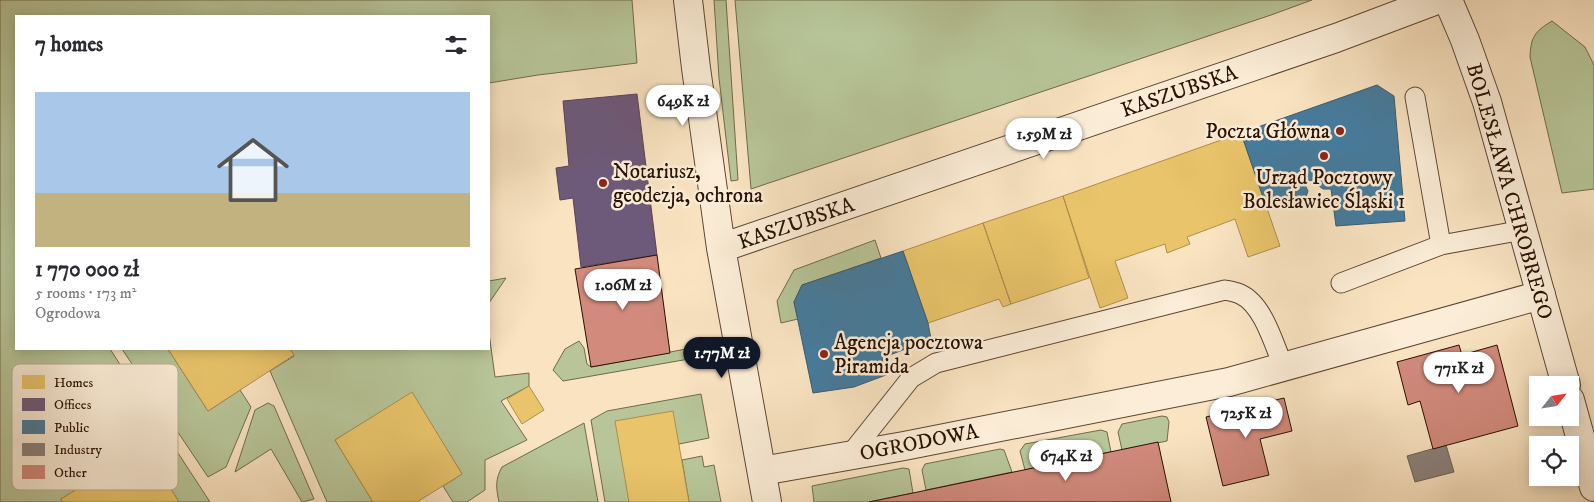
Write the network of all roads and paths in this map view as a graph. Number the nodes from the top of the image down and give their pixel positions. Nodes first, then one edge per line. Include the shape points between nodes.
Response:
1 (688, 0) edge
2 (1437, 0) edge
3 (1448, 0) edge
4 (1415, 97) dead end
5 (1523, 230) junction
6 (1441, 245) junction
7 (721, 248) junction
8 (1342, 282) dead end
9 (1541, 295) junction
10 (1282, 366) junction
11 (1564, 376) edge
12 (1577, 426) edge
13 (849, 456) junction
14 (762, 472) junction
15 (1594, 487) edge
16 (767, 502) edge

1 - 7 street
2 - 7 street, KASZUBSKA via 1336,38
3 - 5 street, BOLESŁAWA CHROBREGO via 1485,95
4 - 6 lane
5 - 6 lane
5 - 9 street, BOLESŁAWA CHROBREGO
6 - 8 lane
7 - 14 street
9 - 10 street, OGRODOWA
9 - 11 street, BOLESŁAWA CHROBREGO
10 - 13 street, OGRODOWA via 1229,382
10 - 13 lane via 1255,305 1241,294 1225,290 936,363 911,378
12 - 15 street
13 - 14 street, OGRODOWA
14 - 16 street

